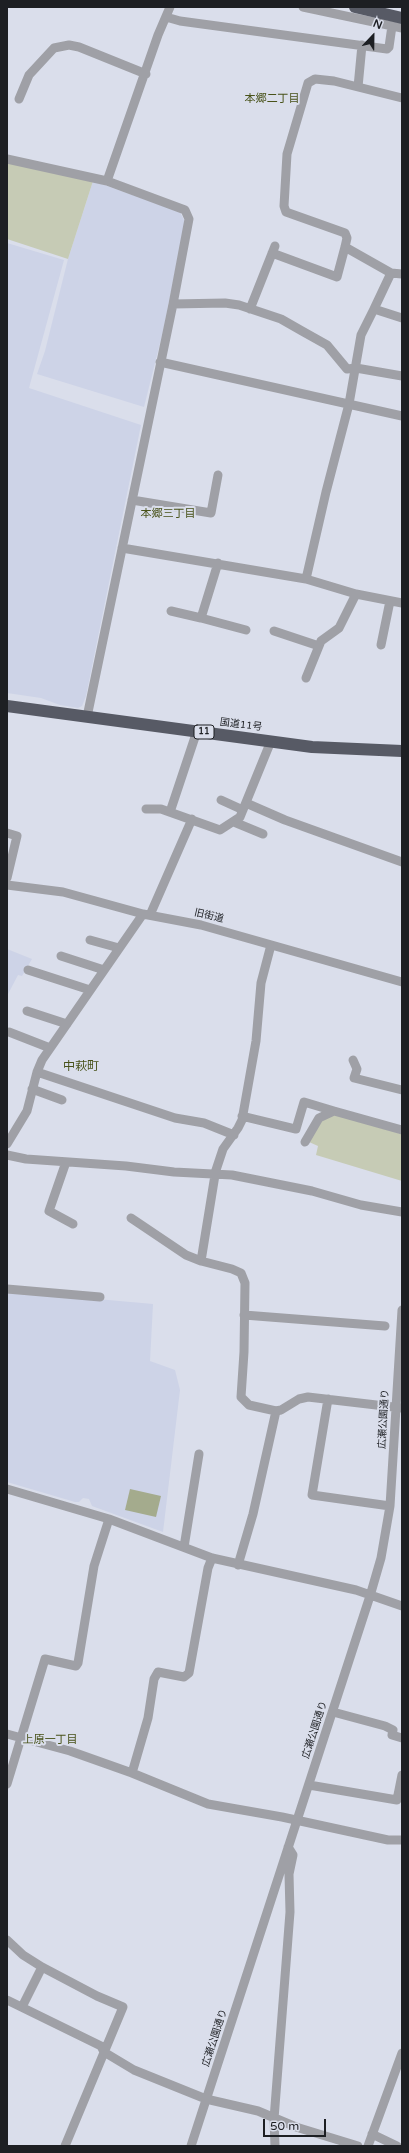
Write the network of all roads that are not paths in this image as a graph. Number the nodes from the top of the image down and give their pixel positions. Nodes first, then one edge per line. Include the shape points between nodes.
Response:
1 (170, 7) edge
2 (303, 7) edge
3 (356, 7) edge
4 (166, 17) junction
5 (402, 18) edge
6 (392, 26) junction
7 (402, 28) edge
8 (362, 45) junction
9 (146, 74) junction
10 (358, 87) junction
11 (402, 98) edge
12 (18, 99) dead end
13 (7, 159) edge
14 (107, 181) junction
15 (345, 247) junction
16 (391, 273) junction
17 (402, 274) edge
18 (173, 304) junction
19 (250, 309) junction
20 (374, 309) junction
21 (402, 318) edge
22 (160, 362) junction
23 (356, 368) junction
24 (402, 376) edge
25 (349, 404) junction
26 (402, 416) edge
27 (218, 474) dead end
28 (132, 500) junction
29 (122, 548) junction
30 (218, 563) junction
31 (306, 579) junction
32 (356, 594) junction
33 (390, 601) junction
34 (402, 603) edge
35 (171, 611) dead end
36 (201, 618) junction
37 (246, 630) dead end
38 (274, 631) dead end
39 (381, 645) dead end
40 (319, 646) junction
41 (306, 678) dead end
42 (7, 706) edge
43 (87, 717) junction
44 (196, 731) junction
45 (271, 741) junction
46 (402, 751) edge
47 (221, 800) dead end
48 (245, 806) junction
49 (146, 809) dead end
50 (170, 812) junction
51 (192, 819) junction
52 (234, 822) junction
53 (7, 833) edge
54 (263, 834) dead end
55 (402, 862) edge
56 (7, 878) edge
57 (7, 885) edge
58 (146, 914) junction
59 (90, 940) dead end
60 (271, 945) junction
61 (119, 948) junction
62 (60, 956) dead end
63 (28, 970) dead end
64 (104, 970) junction
65 (402, 982) edge
66 (90, 990) junction
67 (27, 1011) dead end
68 (67, 1024) junction
69 (9, 1032) dead end
70 (50, 1048) junction
71 (353, 1060) dead end
72 (37, 1072) junction
73 (32, 1089) junction
74 (402, 1090) edge
75 (62, 1100) dead end
76 (334, 1110) junction
77 (242, 1116) junction
78 (402, 1130) edge
79 (234, 1135) junction
80 (304, 1142) dead end
81 (7, 1144) edge
82 (7, 1155) edge
83 (66, 1162) junction
84 (215, 1174) junction
85 (402, 1212) edge
86 (131, 1218) dead end
87 (73, 1224) dead end
88 (201, 1261) junction
89 (7, 1290) edge
90 (100, 1297) dead end
91 (402, 1310) edge
92 (244, 1314) junction
93 (385, 1326) dead end
94 (328, 1399) junction
95 (399, 1408) edge
96 (276, 1411) junction
97 (199, 1454) dead end
98 (7, 1490) edge
99 (390, 1506) junction
100 (109, 1519) junction
101 (184, 1547) junction
102 (212, 1558) junction
103 (238, 1565) junction
104 (370, 1596) junction
105 (402, 1606) edge
106 (333, 1712) junction
107 (7, 1734) edge
108 (22, 1738) junction
109 (402, 1738) edge
110 (132, 1773) junction
111 (402, 1774) edge
112 (7, 1784) edge
113 (309, 1785) junction
114 (297, 1821) junction
115 (402, 1840) edge
116 (288, 1847) junction
117 (7, 1940) edge
118 (42, 1968) junction
119 (7, 2000) edge
120 (22, 2007) junction
121 (104, 2052) junction
122 (402, 2053) edge
123 (206, 2099) junction
124 (274, 2119) junction
125 (372, 2134) junction
126 (64, 2146) edge
127 (191, 2146) edge
128 (275, 2146) edge
129 (358, 2146) edge
130 (368, 2146) edge
131 (397, 2146) edge

1 - 4 street
2 - 6 street
3 - 5 highway
4 - 8 street
4 - 9 street
6 - 7 street
6 - 8 street via 387,49
8 - 10 street
9 - 12 street via 68,45 54,48 29,75
9 - 14 street
10 - 11 street
10 - 15 street via 334,81 312,80 308,83 287,162 284,206 286,212 345,233
13 - 14 street
14 - 18 street via 185,210 189,219
15 - 16 street
15 - 19 street via 337,277 273,250
16 - 17 street
16 - 20 street
18 - 19 street via 224,303
18 - 22 street
19 - 23 street via 281,319 327,346 347,369
20 - 21 street
20 - 23 street via 361,335
22 - 25 street
22 - 28 street
23 - 24 street
23 - 25 street
25 - 26 street
25 - 31 street
27 - 28 street via 211,513
28 - 29 street
29 - 30 street
29 - 43 street
30 - 31 street
30 - 36 street
31 - 32 street
32 - 33 street
32 - 40 street via 339,628 321,641
33 - 34 street
33 - 39 street
35 - 36 street
36 - 37 street
38 - 40 street
40 - 41 street
42 - 43 highway, 国道11号 / 11
43 - 44 highway, 国道11号 / 11
44 - 45 highway, 国道11号 / 11
44 - 50 street
45 - 46 highway, 国道11号 / 11 via 312,747
45 - 48 street
47 - 48 street
48 - 52 street via 240,817
48 - 55 street
49 - 50 street
50 - 51 street
51 - 52 street via 220,830
51 - 58 street
52 - 54 street
53 - 56 street via 18,836
57 - 58 street, 旧街道 via 62,892
58 - 60 street, 旧街道 via 232,932
58 - 61 street
59 - 61 street
60 - 65 street, 旧街道
60 - 77 street via 261,983 257,1035
61 - 64 street
62 - 64 street
63 - 66 street
64 - 66 street
66 - 68 street
67 - 68 street
68 - 70 street
69 - 70 street
70 - 72 street
71 - 74 street via 357,1069 354,1078
72 - 73 street
72 - 79 street via 175,1118 204,1123
73 - 75 street
73 - 81 street via 27,1110
76 - 77 street via 304,1102 296,1129
76 - 78 street
76 - 80 street via 319,1118
77 - 79 street
79 - 84 street via 224,1149
82 - 83 street
83 - 84 street
83 - 87 street via 49,1211
84 - 85 street via 312,1191 361,1205
84 - 88 street
86 - 88 street via 186,1255
88 - 92 street via 241,1273 245,1283
89 - 90 street
91 - 95 street, 広瀬公園通り
92 - 93 street
92 - 96 street via 241,1397 249,1404
94 - 95 street
94 - 96 street via 308,1396
94 - 99 street via 312,1495
95 - 99 street, 広瀬公園通り
96 - 103 street via 253,1514
97 - 101 street
98 - 100 street
99 - 104 street, 広瀬公園通り via 381,1558
100 - 101 street
100 - 108 street via 94,1566 78,1662 76,1666 45,1659
101 - 102 street
102 - 103 street
102 - 110 street via 189,1673 184,1677 158,1672 154,1679 148,1718
103 - 104 street via 356,1590
104 - 105 street
104 - 106 street, 広瀬公園通り
106 - 109 street via 385,1726 393,1730 392,1735
106 - 113 street, 広瀬公園通り
107 - 108 street
108 - 110 street via 70,1751
108 - 112 street
110 - 114 street via 208,1804
111 - 113 street via 396,1800
113 - 114 street, 広瀬公園通り
114 - 115 street via 388,1840
114 - 116 street, 広瀬公園通り
116 - 123 street, 広瀬公園通り
116 - 124 street via 293,1855 289,1874 290,1912
117 - 118 street
118 - 120 street
118 - 121 street via 123,2007
119 - 120 street
120 - 121 street via 101,2046
121 - 123 street via 134,2070
121 - 126 street
122 - 125 street
123 - 124 street via 258,2111
123 - 127 street, 広瀬公園通り
124 - 128 street
124 - 129 street
125 - 130 street
125 - 131 street

